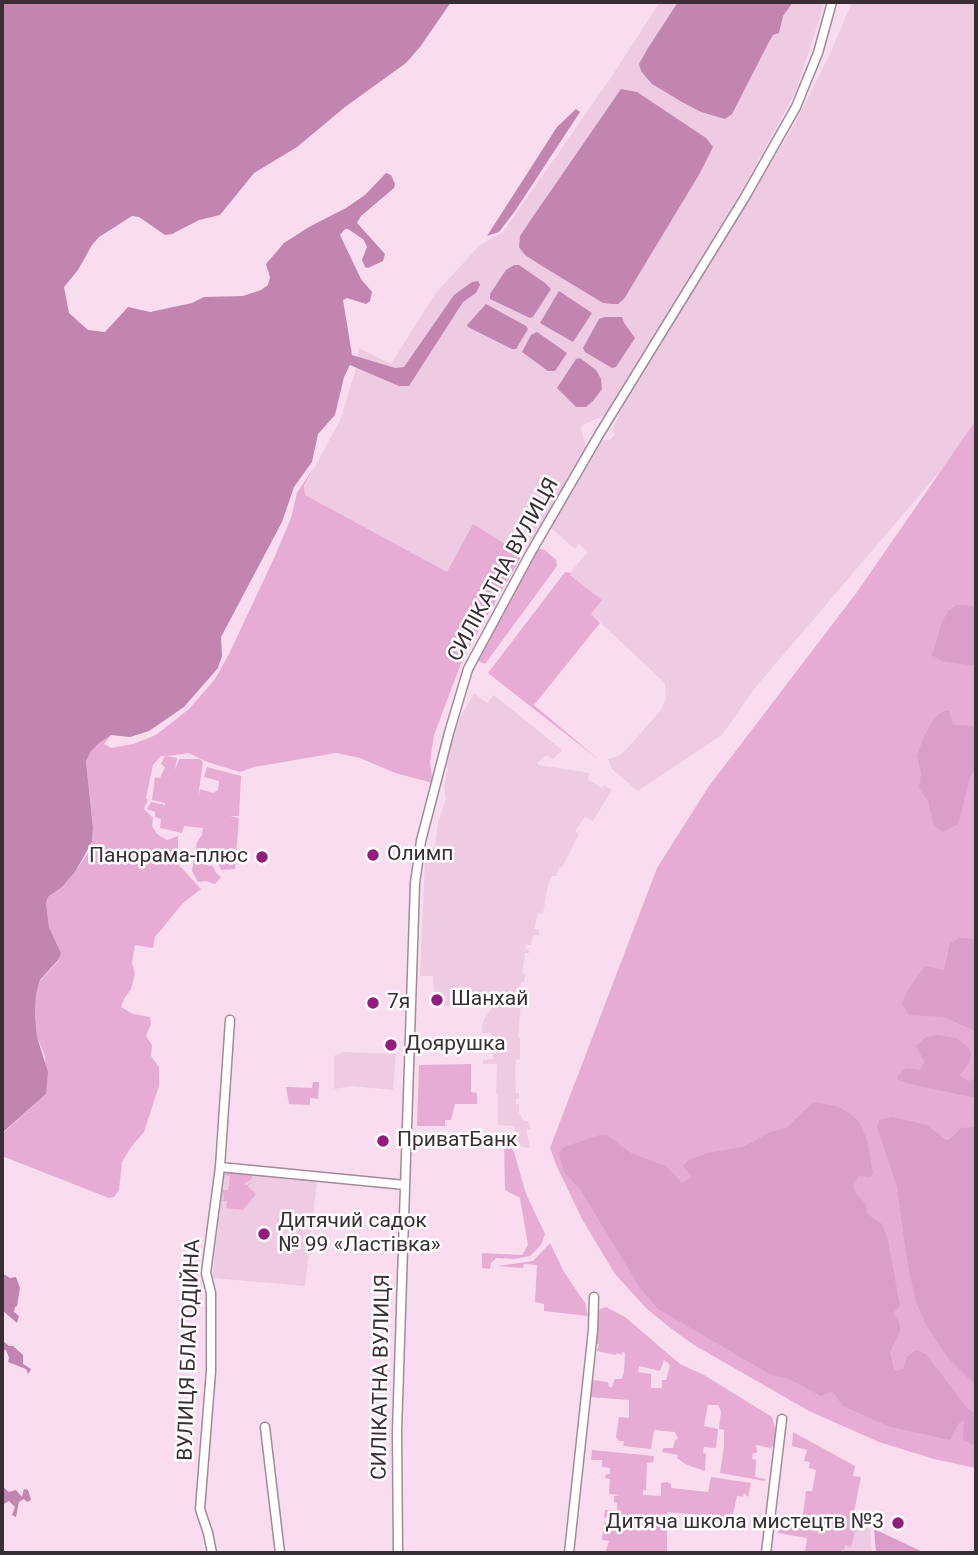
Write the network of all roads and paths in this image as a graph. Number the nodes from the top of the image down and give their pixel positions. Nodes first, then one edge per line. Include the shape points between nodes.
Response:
1 (832, 2) edge
2 (230, 1020) dead end
3 (219, 1167) junction
4 (405, 1185) junction
5 (594, 1297) dead end
6 (782, 1419) dead end
7 (265, 1427) dead end
8 (212, 1553) edge
9 (280, 1553) edge
10 (398, 1553) edge
11 (569, 1553) edge
12 (766, 1553) edge

1 - 4 street, СИЛІКАТНА ВУЛИЦЯ via 796,107 600,433 464,679 421,841 415,883
2 - 3 street, ВУЛИЦЯ БЛАГОДІЙНА
3 - 4 street
3 - 8 street, ВУЛИЦЯ БЛАГОДІЙНА via 206,1273 211,1293 211,1371 200,1509
4 - 10 street, СИЛІКАТНА ВУЛИЦЯ
5 - 11 street
6 - 12 street
7 - 9 street

